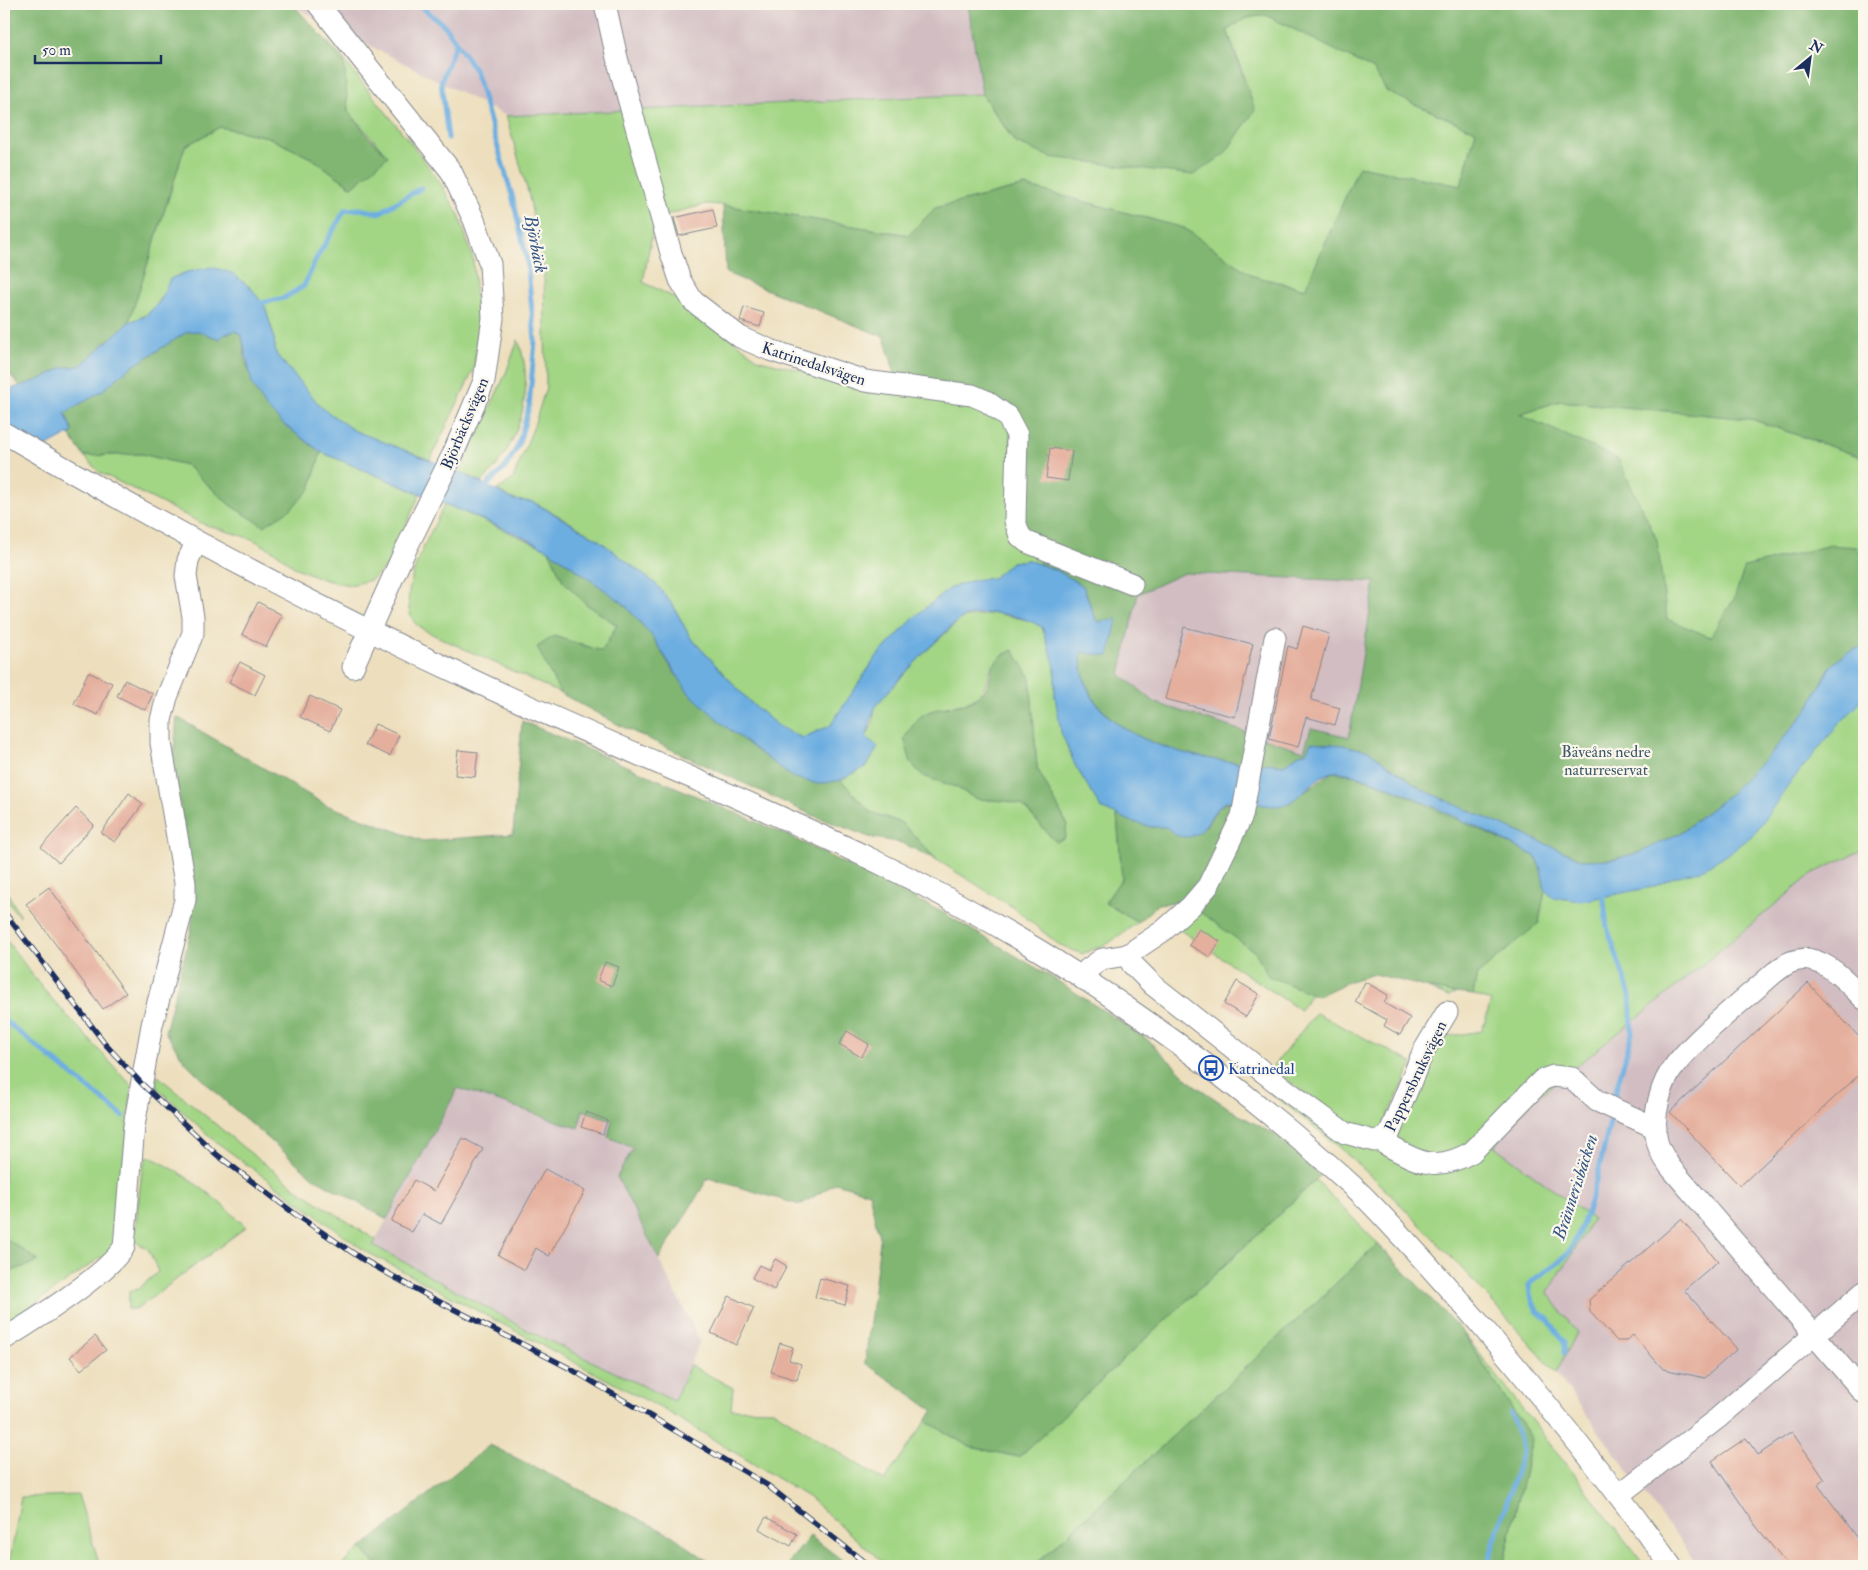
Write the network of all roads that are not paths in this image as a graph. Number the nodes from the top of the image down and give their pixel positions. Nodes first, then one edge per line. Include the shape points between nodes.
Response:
1 (318, 4) edge
2 (605, 4) edge
3 (4, 433) edge
4 (196, 543) junction
5 (1132, 584) dead end
6 (370, 630) junction
7 (1275, 638) dead end
8 (353, 667) dead end
9 (1127, 955) junction
10 (1083, 979) junction
11 (1864, 999) edge
12 (1447, 1012) dead end
13 (1656, 1128) junction
14 (1382, 1139) junction
15 (1864, 1292) edge
16 (1816, 1334) junction
17 (4, 1339) edge
18 (1864, 1393) edge
19 (1620, 1494) junction
20 (1671, 1566) edge

1 - 6 street, Björbäcksvägen via 451,171 490,264 493,318 484,380
2 - 5 street, Katrinedalsvägen via 671,253 680,280 694,301 740,337 770,350 865,381 972,395 986,402 1007,416 1017,435 1015,521 1020,536 1027,542
3 - 4 street
4 - 6 street
4 - 17 street via 188,560 186,576 193,633 167,697 160,743 186,900 152,1025 134,1126 124,1247 96,1274 33,1322
6 - 8 street, Björbäcksvägen
6 - 10 street via 468,678 874,861 970,911
7 - 9 street via 1242,816 1208,886 1163,931
9 - 10 street via 1102,959 1088,970
9 - 14 street, Pappersbruksvägen via 1153,985 1345,1133 1367,1140
10 - 19 street via 1211,1068 1359,1191 1452,1290
11 - 13 street via 1833,970 1817,961 1791,962 1774,972 1675,1065 1659,1100
12 - 14 street, Pappersbruksvägen via 1423,1052 1390,1132
13 - 14 street, Pappersbruksvägen via 1597,1101 1572,1078 1553,1076 1542,1080 1472,1152 1457,1161 1423,1164 1385,1144
13 - 16 street via 1662,1155 1671,1168
15 - 16 street
16 - 18 street
16 - 19 street via 1704,1430
19 - 20 street

